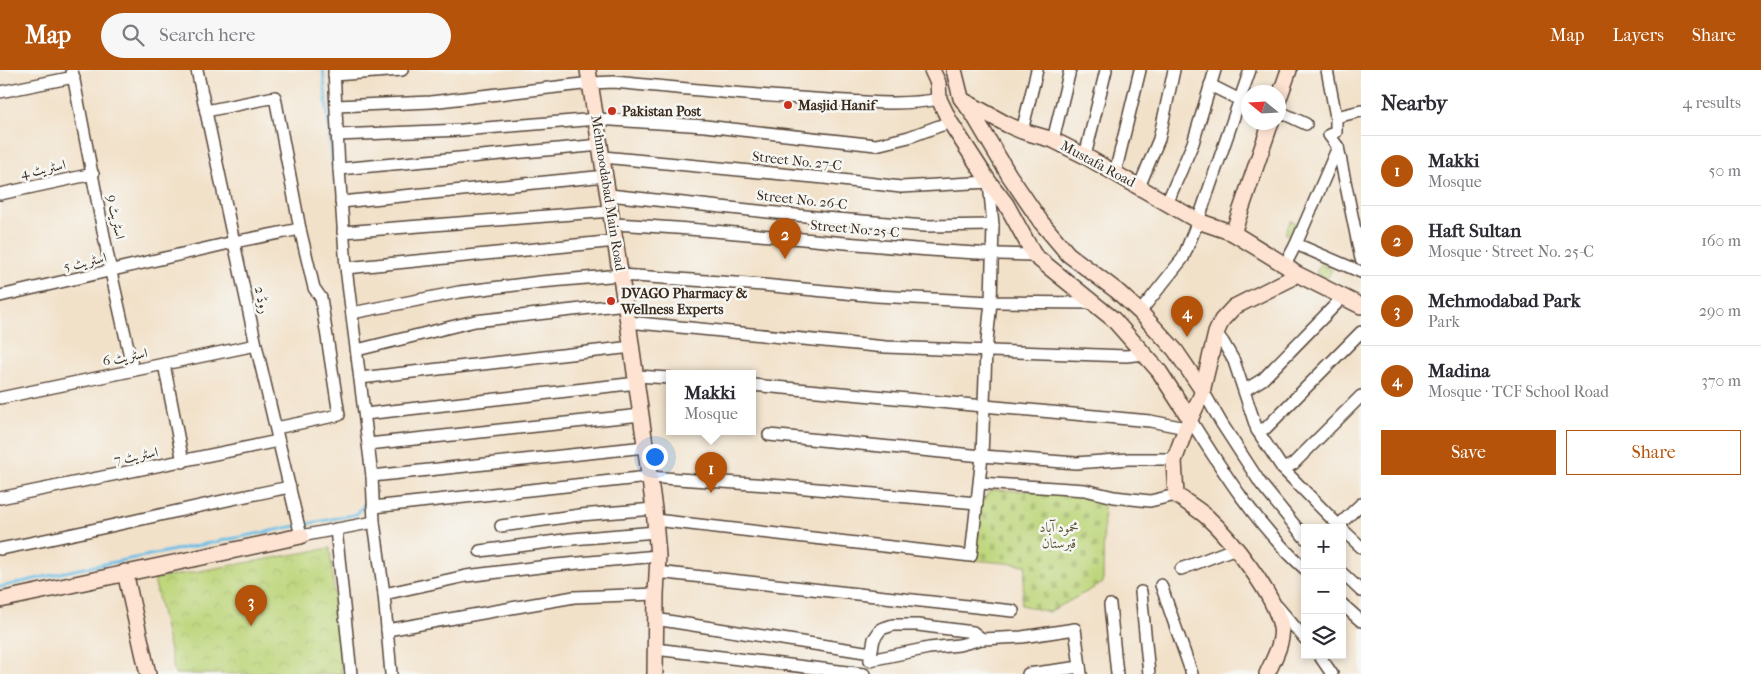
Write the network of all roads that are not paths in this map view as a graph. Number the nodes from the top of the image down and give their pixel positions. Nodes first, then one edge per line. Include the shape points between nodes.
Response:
1 (197, 70) edge
2 (402, 70) edge
3 (932, 70) edge
4 (954, 70) edge
5 (1037, 70) edge
6 (1070, 70) edge
7 (1106, 70) edge
8 (1140, 70) edge
9 (1174, 70) edge
10 (1215, 70) edge
11 (1250, 70) edge
12 (1289, 70) edge
13 (1326, 70) edge
14 (334, 73) edge
15 (73, 74) edge
16 (590, 77) edge
17 (1210, 85) junction
18 (1246, 85) edge
19 (1284, 85) edge
20 (0, 92) edge
21 (1241, 97) edge
22 (961, 98) junction
23 (940, 99) junction
24 (1241, 103) edge
25 (336, 106) junction
26 (206, 111) junction
27 (1361, 111) edge
28 (1286, 115) edge
29 (1336, 117) junction
30 (597, 119) junction
31 (950, 122) junction
32 (1306, 124) dead end
33 (1268, 130) edge
34 (1022, 131) junction
35 (337, 134) junction
36 (1053, 140) junction
37 (1338, 147) junction
38 (602, 151) junction
39 (1084, 156) junction
40 (338, 169) junction
41 (1115, 173) junction
42 (92, 174) junction
43 (606, 176) junction
44 (989, 182) junction
45 (1139, 187) junction
46 (0, 194) edge
47 (341, 202) junction
48 (1168, 203) junction
49 (611, 210) junction
50 (1198, 221) junction
51 (993, 225) junction
52 (300, 229) junction
53 (343, 232) junction
54 (1233, 233) junction
55 (616, 241) junction
56 (234, 242) junction
57 (1296, 244) junction
58 (993, 254) junction
59 (1034, 255) junction
60 (1361, 259) edge
61 (346, 268) junction
62 (1290, 269) junction
63 (111, 272) junction
64 (1361, 272) edge
65 (621, 275) junction
66 (0, 296) edge
67 (1343, 297) junction
68 (991, 302) junction
69 (1092, 303) junction
70 (626, 304) junction
71 (1361, 306) edge
72 (1140, 312) junction
73 (352, 313) junction
74 (628, 322) junction
75 (1361, 332) edge
76 (1216, 333) junction
77 (256, 345) junction
78 (632, 348) junction
79 (357, 350) junction
80 (986, 351) junction
81 (1145, 354) junction
82 (164, 364) junction
83 (133, 370) junction
84 (360, 378) junction
85 (666, 378) edge
86 (636, 380) junction
87 (756, 386) edge
88 (1245, 390) junction
89 (1202, 393) junction
90 (1361, 396) edge
91 (0, 398) edge
92 (983, 407) junction
93 (364, 414) junction
94 (641, 415) junction
95 (1190, 420) junction
96 (276, 428) junction
97 (1257, 430) junction
98 (769, 435) dead end
99 (278, 441) junction
100 (368, 444) junction
101 (645, 447) junction
102 (982, 456) junction
103 (1175, 459) junction
104 (182, 462) junction
105 (1283, 469) junction
106 (372, 476) junction
107 (648, 476) junction
108 (980, 483) junction
109 (290, 489) junction
110 (1176, 495) junction
111 (0, 498) edge
112 (977, 503) junction
113 (1361, 504) edge
114 (373, 507) junction
115 (655, 520) junction
116 (374, 522) junction
117 (1338, 524) edge
118 (1344, 524) edge
119 (501, 526) dead end
120 (336, 528) junction
121 (300, 532) junction
122 (1346, 532) edge
123 (1301, 533) edge
124 (1361, 546) edge
125 (1236, 548) junction
126 (0, 549) edge
127 (480, 551) dead end
128 (658, 556) junction
129 (1301, 565) edge
130 (1182, 569) dead end
131 (125, 572) junction
132 (657, 572) junction
133 (1346, 577) edge
134 (1161, 585) dead end
135 (1361, 591) edge
136 (1141, 592) dead end
137 (384, 594) junction
138 (656, 594) junction
139 (0, 600) edge
140 (1273, 601) junction
141 (1110, 605) dead end
142 (1346, 608) edge
143 (1013, 611) dead end
144 (655, 619) junction
145 (1361, 621) edge
146 (388, 630) junction
147 (1301, 633) edge
148 (982, 639) junction
149 (655, 648) junction
150 (870, 656) junction
151 (1322, 659) edge
152 (1080, 671) edge
153 (148, 674) edge
154 (351, 674) edge
155 (390, 674) edge
156 (655, 674) edge
157 (864, 674) edge
158 (869, 674) edge
159 (1028, 674) edge
160 (1116, 674) edge
161 (1149, 674) edge
162 (1192, 674) edge
163 (1267, 674) edge
164 (1332, 674) edge

1 - 26 street, روڈ 2
2 - 14 street
3 - 23 street
4 - 22 street
5 - 34 street
6 - 36 street
7 - 39 street
8 - 41 street
9 - 45 street via 1159,139
10 - 17 street
11 - 18 street
12 - 19 street
13 - 29 street
14 - 25 street
15 - 20 street
15 - 42 street, اسٹریٹ 9
16 - 23 street via 614,82 797,98 893,103
16 - 25 street via 431,102
16 - 30 street, Mehmoodabad Main Road
17 - 21 street
17 - 48 street via 1193,143
22 - 34 street, Mustafa Road
22 - 72 street via 1041,222 1068,254
23 - 31 street
24 - 50 street
25 - 35 street
26 - 52 street via 275,97
26 - 56 street, روڈ 2
27 - 29 street
28 - 32 street
29 - 37 street via 1336,132 1329,135
30 - 31 street via 705,126 876,145
30 - 35 street via 462,130
30 - 38 street, Mehmoodabad Main Road
31 - 44 street
33 - 54 street
34 - 36 street, Mustafa Road
35 - 40 street
36 - 39 street, Mustafa Road
37 - 57 street
37 - 60 street
38 - 40 street, Street No. 27-C
38 - 43 street, Mehmoodabad Main Road
38 - 44 street, Street No. 27-C via 901,187
39 - 41 street, Mustafa Road
40 - 47 street
41 - 45 street, Mustafa Road
42 - 46 street, اسٹریٹ 4
42 - 63 street, اسٹریٹ 9
43 - 47 street
43 - 49 street, Mehmoodabad Main Road
44 - 51 street
44 - 59 street via 1006,204
45 - 48 street, Mustafa Road
47 - 53 street
48 - 50 street, Mustafa Road
49 - 51 street, Street No. 26-C via 824,218 925,226
49 - 53 street
49 - 55 street, Mehmoodabad Main Road
49 - 58 street, Street No. 25-C via 679,227 881,247
50 - 54 street, Mustafa Road
50 - 72 street via 1183,258
51 - 58 street
52 - 56 street, اسٹریٹ 5
52 - 96 street via 314,288 321,298 339,415
53 - 61 street
54 - 62 street, Mustafa Road
55 - 61 street
55 - 65 street, Mehmoodabad Main Road
56 - 63 street, اسٹریٹ 5
56 - 77 street, روڈ 2
57 - 62 street
57 - 64 street
58 - 59 street, Street No. 25-C
58 - 68 street
59 - 69 street
61 - 73 street
62 - 67 street, Mustafa Road
62 - 76 street via 1290,279 1234,307
63 - 66 street, اسٹریٹ 5
63 - 83 street, اسٹریٹ 9
65 - 68 street
65 - 70 street, Mehmoodabad Main Road
65 - 73 street via 459,292
67 - 71 street, Mustafa Road
67 - 88 street via 1263,379
68 - 69 street
68 - 80 street
69 - 81 street via 1113,319
70 - 74 street, Mehmoodabad Main Road
70 - 79 street via 475,321
72 - 89 street via 1174,350
73 - 79 street
74 - 78 street, Mehmoodabad Main Road
74 - 80 street via 886,347
75 - 97 street via 1266,428
76 - 88 street via 1234,361
76 - 89 street
77 - 82 street, اسٹریٹ 6
77 - 96 street, روڈ 2
78 - 84 street
78 - 86 street, Mehmoodabad Main Road
79 - 84 street
80 - 81 street
80 - 92 street
81 - 95 street
82 - 83 street, اسٹریٹ 6
82 - 104 street
83 - 91 street, اسٹریٹ 6
84 - 93 street
85 - 86 street
86 - 93 street
86 - 94 street, Mehmoodabad Main Road
87 - 92 street
88 - 97 street
89 - 95 street
89 - 123 street via 1261,484
90 - 105 street via 1294,464
92 - 95 street via 1150,421
92 - 102 street
93 - 100 street
94 - 100 street
94 - 101 street, Mehmoodabad Main Road
95 - 103 street
95 - 129 street via 1259,520
96 - 99 street, روڈ 2
97 - 105 street
98 - 102 street
99 - 104 street, اسٹریٹ 7
99 - 109 street, روڈ 2
100 - 106 street
101 - 106 street
101 - 107 street, Mehmoodabad Main Road
102 - 103 street via 1076,463
102 - 108 street
103 - 110 street
104 - 111 street, اسٹریٹ 7
105 - 117 street
106 - 114 street
107 - 112 street
107 - 114 street
107 - 115 street, Mehmoodabad Main Road
108 - 110 street via 1085,490 1150,501
108 - 112 street
109 - 121 street, روڈ 2
109 - 126 street
110 - 125 street via 1207,516
112 - 115 street via 972,556
113 - 118 street
114 - 116 street
115 - 119 street via 580,515
115 - 127 street via 572,539
115 - 128 street, Mehmoodabad Main Road
116 - 120 street
116 - 137 street
120 - 121 street
120 - 154 street
121 - 131 street
122 - 124 street
125 - 130 street
125 - 140 street
128 - 132 street, Mehmoodabad Main Road
128 - 137 street via 466,576
131 - 139 street
131 - 153 street
132 - 138 street, Mehmoodabad Main Road
132 - 143 street
133 - 135 street
134 - 162 street
136 - 161 street
137 - 146 street
138 - 144 street, Mehmoodabad Main Road
138 - 146 street via 574,597
140 - 147 street
140 - 163 street via 1281,628 1279,647
141 - 160 street
142 - 145 street
144 - 149 street, Mehmoodabad Main Road
144 - 150 street
146 - 155 street
148 - 150 street
148 - 150 street via 973,632 893,624 881,629 874,639
148 - 152 street via 1075,630
149 - 156 street, Mehmoodabad Main Road
149 - 157 street
150 - 158 street
151 - 164 street
152 - 159 street

